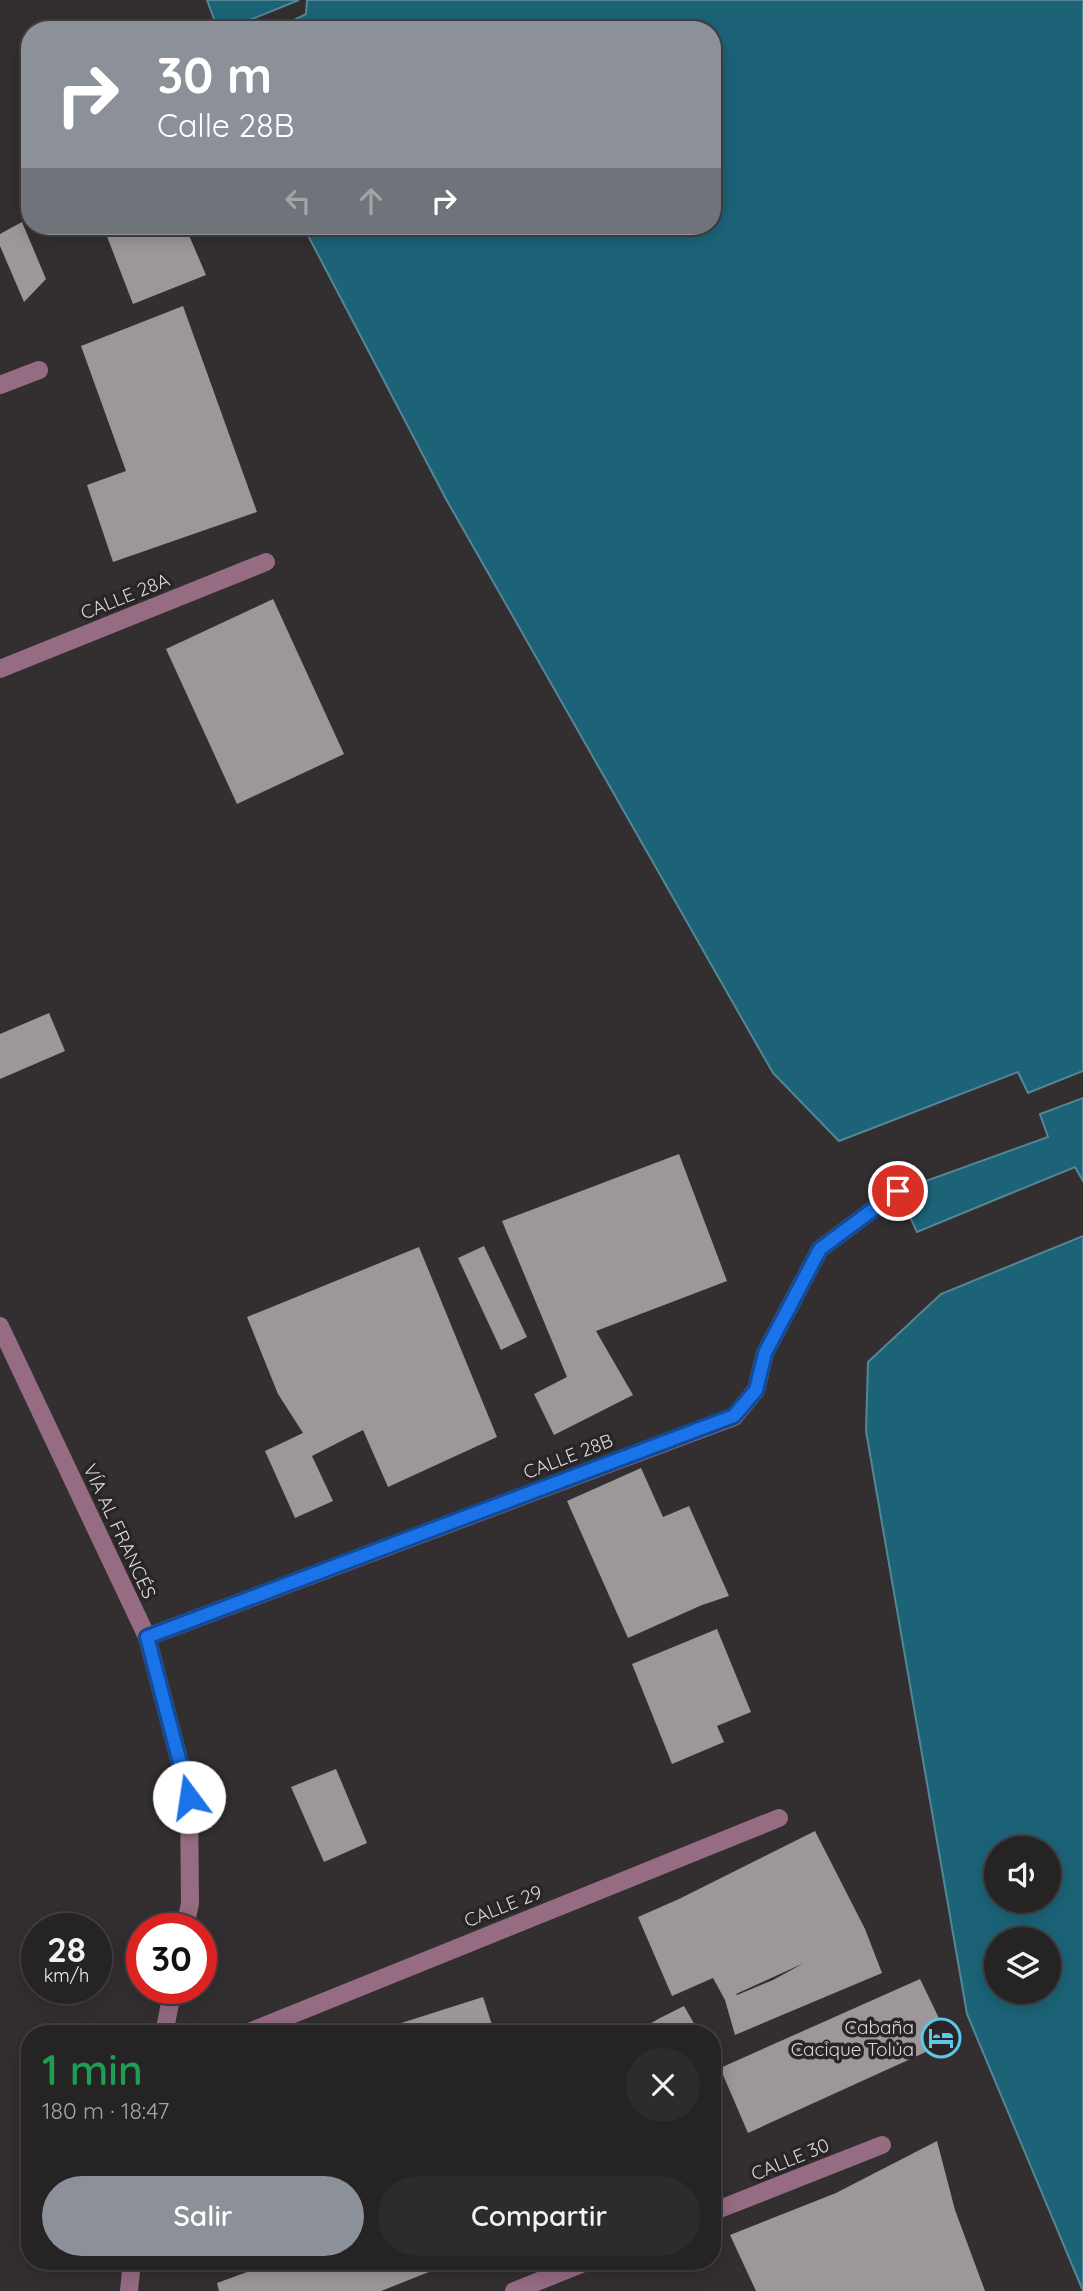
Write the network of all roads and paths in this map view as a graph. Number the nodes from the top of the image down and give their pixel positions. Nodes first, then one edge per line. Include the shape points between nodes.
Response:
1 (39, 370) dead end
2 (0, 386) edge
3 (266, 562) dead end
4 (0, 670) edge
5 (898, 1191) dead end
6 (0, 1326) edge
7 (147, 1637) junction
8 (779, 1818) dead end
9 (188, 1913) edge
10 (170, 2004) edge
11 (166, 2025) edge
12 (266, 2025) edge
13 (883, 2145) dead end
14 (721, 2208) edge
15 (131, 2270) edge
16 (566, 2270) edge
17 (129, 2291) edge
18 (514, 2291) edge

1 - 2 street
3 - 4 street, CALLE 28A
5 - 7 street, CALLE 28B via 820,1249 765,1353 756,1390 734,1416
6 - 7 street, VÍA AL FRANCÉS
7 - 9 street, VÍA AL FRANCÉS via 189,1797
8 - 12 street, CALLE 29
10 - 11 street
13 - 14 street, CALLE 30
15 - 17 street
16 - 18 street

